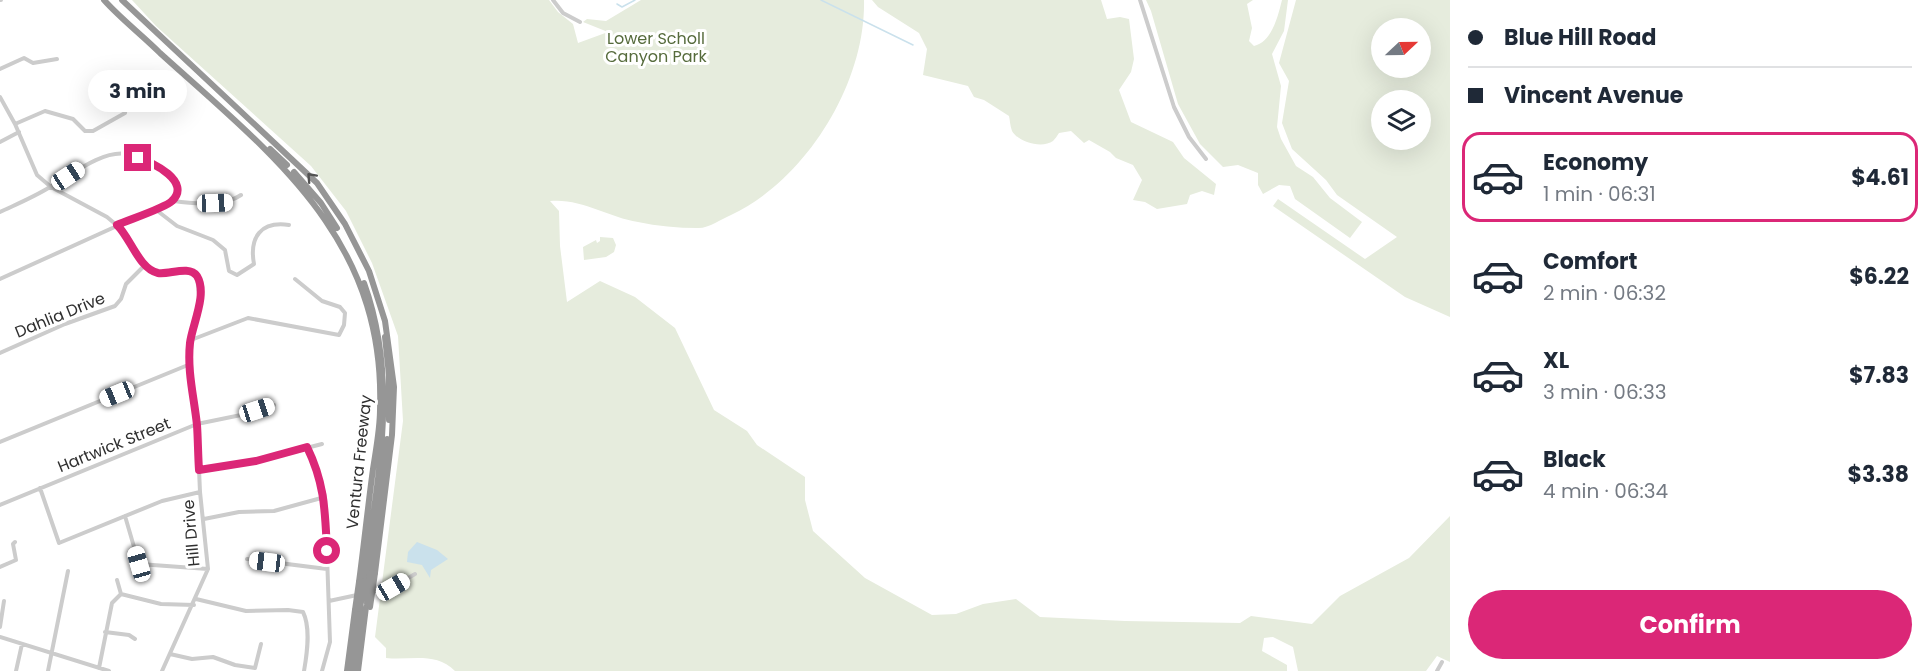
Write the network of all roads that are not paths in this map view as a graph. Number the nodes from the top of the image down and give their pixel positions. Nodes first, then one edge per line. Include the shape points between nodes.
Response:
1 (104, 0) edge
2 (109, 0) edge
3 (117, 0) edge
4 (123, 0) edge
5 (553, 0) edge
6 (1140, 0) edge
7 (580, 22) dead end
8 (57, 58) dead end
9 (0, 69) edge
10 (216, 88) junction
11 (0, 97) edge
12 (126, 104) dead end
13 (15, 124) junction
14 (19, 132) junction
15 (0, 142) edge
16 (1206, 159) dead end
17 (51, 187) junction
18 (241, 195) dead end
19 (172, 201) junction
20 (155, 209) junction
21 (0, 212) edge
22 (117, 225) junction
23 (289, 225) dead end
24 (145, 265) junction
25 (0, 279) edge
26 (295, 279) dead end
27 (190, 340) junction
28 (0, 353) edge
29 (188, 365) junction
30 (274, 405) dead end
31 (197, 424) junction
32 (0, 442) edge
33 (322, 444) dead end
34 (307, 447) junction
35 (199, 470) junction
36 (40, 488) junction
37 (200, 492) junction
38 (325, 497) junction
39 (0, 505) edge
40 (125, 516) junction
41 (204, 519) junction
42 (15, 542) dead end
43 (247, 560) dead end
44 (0, 567) edge
45 (208, 569) junction
46 (327, 569) junction
47 (68, 571) dead end
48 (416, 574) dead end
49 (117, 580) dead end
50 (361, 581) junction
51 (121, 594) junction
52 (196, 599) junction
53 (4, 601) dead end
54 (329, 601) junction
55 (194, 605) junction
56 (363, 608) junction
57 (0, 627) edge
58 (105, 632) junction
59 (0, 637) edge
60 (135, 639) dead end
61 (359, 642) junction
62 (22, 644) junction
63 (261, 644) dead end
64 (51, 654) junction
65 (170, 654) junction
66 (1442, 662) dead end
67 (96, 669) edge
68 (16, 671) edge
69 (48, 671) edge
70 (109, 671) edge
71 (162, 671) edge
72 (304, 671) edge
73 (322, 671) edge
74 (347, 671) edge
75 (352, 671) edge
76 (361, 671) edge
77 (1437, 671) edge

1 - 50 highway, Ventura Freeway via 289,172 334,231 359,281 371,322 380,378 380,411
2 - 50 highway via 295,173 333,221 354,259 377,327 384,382 383,426
3 - 10 highway
4 - 10 highway, Ventura Freeway
5 - 7 street
6 - 16 street via 1174,107
8 - 9 street via 33,63 24,58
56 -> 10 highway, Ventura Freeway, bridge via 373,573 394,410 391,347 379,297 345,224 317,183
11 - 13 street
12 - 13 street via 125,113 93,131 85,131 73,119 45,111
13 - 14 street
14 - 15 street
14 - 17 street via 38,175
17 - 19 street via 89,163 123,153 144,159 172,176 178,192
17 - 21 street
17 - 22 street
18 - 19 street via 231,202
19 - 20 street
20 - 22 street
20 - 23 street via 177,226 213,240 225,250 230,271 237,275 254,264 251,248 259,232 277,223
22 - 24 street
22 - 25 street
24 - 27 street, Hill Drive via 156,273 189,271 197,276 200,305
24 - 28 street, Dahlia Drive via 126,284 115,306
26 - 27 street via 322,301 340,306 345,313 339,335 248,318
27 - 29 street, Hill Drive
29 - 31 street, Hill Drive
29 - 32 street
30 - 31 street, Hartwick Street
31 - 35 street, Hill Drive
31 - 36 street, Hartwick Street
33 - 34 street
34 - 35 street via 256,461
34 - 38 street
35 - 37 street, Hill Drive
36 - 39 street, Hartwick Street
36 - 40 street via 59,543
37 - 40 street via 162,501
37 - 41 street, Hill Drive
38 - 41 street via 274,511
38 - 46 street
40 - 45 street via 139,564
41 - 45 street, Hill Drive
42 - 44 street via 16,560
43 - 46 street
45 - 52 street, Hill Drive
46 - 54 street
47 - 64 street
48 - 54 street via 393,587
49 - 51 street
50 - 56 highway, Ventura Freeway, bridge
51 - 55 street via 161,604
51 - 58 street via 112,603
52 - 55 street, Hill Drive
52 - 72 street via 246,611 303,612 307,658
53 - 57 street
54 - 73 street via 330,642
55 - 65 street, Hill Drive
56 - 61 highway, Ventura Freeway
56 - 61 highway, Ventura Freeway
58 - 60 street
58 - 67 street
59 - 62 street
61 - 74 highway, Ventura Freeway
61 - 75 highway
61 - 76 highway, Ventura Freeway
62 - 64 street
62 - 68 street
63 - 65 street via 255,668 213,657 192,659
64 - 67 street
64 - 69 street
65 - 71 street, Hill Drive
66 - 77 street
67 - 70 street

